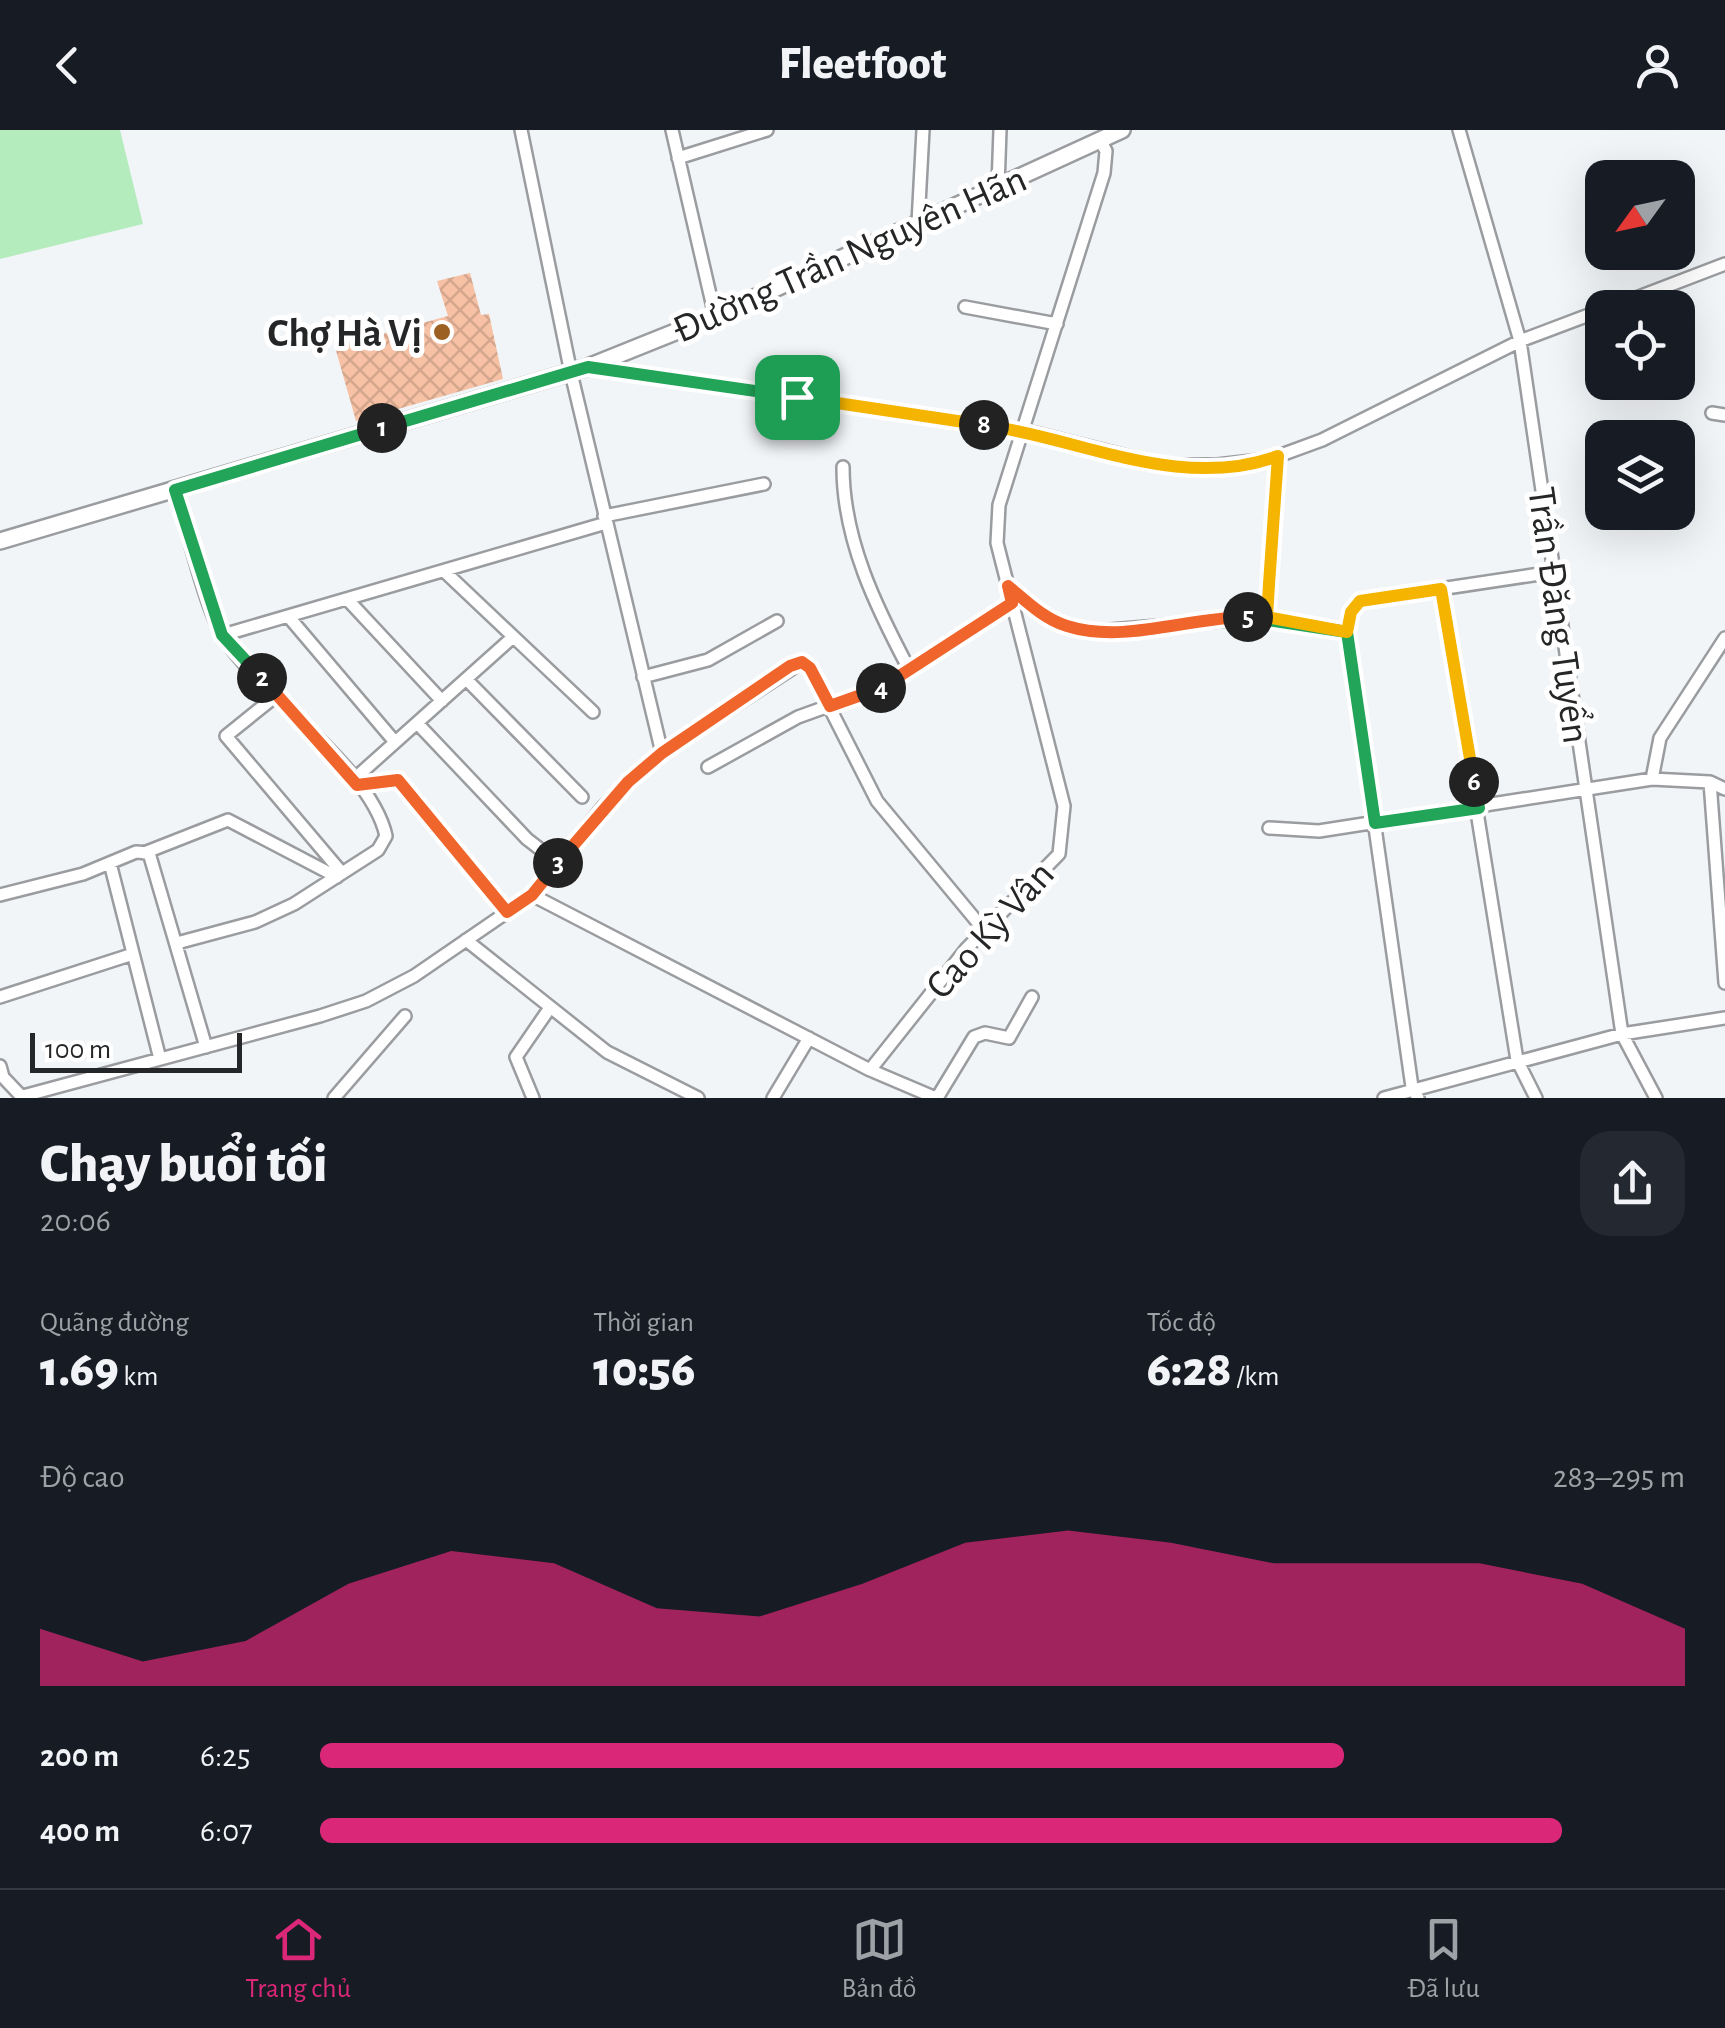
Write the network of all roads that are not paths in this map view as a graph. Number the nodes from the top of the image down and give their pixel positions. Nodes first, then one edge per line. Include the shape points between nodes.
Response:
1 (521, 130) edge
2 (672, 130) edge
3 (766, 130) edge
4 (923, 130) edge
5 (1000, 130) edge
6 (1122, 130) edge
7 (1459, 130) edge
8 (1100, 140) junction
9 (678, 158) junction
10 (998, 186) junction
11 (918, 223) junction
12 (1725, 264) edge
13 (1657, 290) edge
14 (964, 307) dead end
15 (715, 316) junction
16 (1585, 316) edge
17 (1057, 324) junction
18 (1520, 340) junction
19 (588, 367) junction
20 (572, 372) junction
21 (1023, 430) junction
22 (1278, 456) junction
23 (842, 467) dead end
24 (764, 484) dead end
25 (175, 490) junction
26 (605, 519) junction
27 (0, 541) edge
28 (444, 571) junction
29 (1552, 572) junction
30 (1008, 586) junction
31 (1441, 589) junction
32 (347, 599) junction
33 (1012, 603) junction
34 (288, 616) junction
35 (1267, 617) junction
36 (778, 622) dead end
37 (1347, 632) junction
38 (222, 635) junction
39 (514, 637) junction
40 (1725, 638) edge
41 (1719, 663) edge
42 (910, 671) junction
43 (643, 677) junction
44 (466, 679) junction
45 (277, 695) junction
46 (442, 701) junction
47 (830, 706) junction
48 (593, 712) dead end
49 (416, 723) junction
50 (395, 742) junction
51 (662, 753) junction
52 (708, 767) dead end
53 (1652, 779) junction
54 (355, 782) junction
55 (1710, 782) junction
56 (1725, 789) edge
57 (1586, 791) junction
58 (582, 796) dead end
59 (1479, 808) junction
60 (1375, 823) junction
61 (1269, 828) dead end
62 (144, 852) junction
63 (558, 862) junction
64 (110, 863) junction
65 (340, 875) junction
66 (1720, 875) edge
67 (532, 895) junction
68 (0, 896) edge
69 (507, 912) junction
70 (984, 930) junction
71 (466, 940) junction
72 (177, 943) junction
73 (133, 954) junction
74 (1725, 983) edge
75 (0, 997) edge
76 (1032, 997) dead end
77 (549, 1009) junction
78 (405, 1016) dead end
79 (1725, 1018) edge
80 (1622, 1034) junction
81 (809, 1038) junction
82 (206, 1046) junction
83 (160, 1059) junction
84 (1517, 1060) junction
85 (870, 1070) junction
86 (1, 1074) edge
87 (897, 1082) junction
88 (1415, 1093) edge
89 (23, 1097) edge
90 (334, 1098) edge
91 (534, 1098) edge
92 (698, 1098) edge
93 (773, 1098) edge
94 (891, 1098) edge
95 (936, 1098) edge
96 (1384, 1098) edge
97 (1536, 1098) edge
98 (1656, 1098) edge

1 - 20 street
2 - 9 street
3 - 9 street
4 - 11 street
5 - 10 street
6 - 8 street, Đường Trần Nguyên Hãn
7 - 18 street, Trần Đăng Tuyển
8 - 10 street, Đường Trần Nguyên Hãn
8 - 17 street, Cao Kỳ Vân via 1104,174
9 - 15 street
10 - 11 street, Đường Trần Nguyên Hãn
11 - 15 street, Đường Trần Nguyên Hãn
12 - 13 street
14 - 17 street
15 - 19 street, Đường Trần Nguyên Hãn
16 - 18 street
17 - 21 street, Cao Kỳ Vân
18 - 22 street
18 - 29 street, Trần Đăng Tuyển
19 - 20 street, Đường Trần Nguyên Hãn
19 - 21 street
20 - 25 street, Đường Trần Nguyên Hãn
20 - 26 street
21 - 22 street via 1162,465 1217,466
21 - 30 street, Cao Kỳ Vân via 999,505 997,543
22 - 35 street
23 - 42 street via 850,530
24 - 26 street
25 - 27 street, Đường Trần Nguyên Hãn
25 - 38 street
26 - 28 street
26 - 43 street
28 - 32 street
28 - 39 street
29 - 31 street
29 - 57 street, Trần Đăng Tuyển
30 - 33 street, Cao Kỳ Vân
30 - 35 street via 1046,617 1098,631
31 - 37 street via 1360,601
31 - 59 street
32 - 34 street
32 - 46 street
33 - 42 street
33 - 70 street, Cao Kỳ Vân via 1065,832 1059,854 1040,878
34 - 38 street
34 - 50 street
35 - 37 street
36 - 43 street via 708,660
37 - 60 street
38 - 45 street
39 - 44 street
39 - 48 street
40 - 41 street
41 - 53 street via 1660,738
42 - 47 street
43 - 51 street
44 - 46 street
44 - 58 street
45 - 54 street
45 - 65 street via 226,736
46 - 49 street
47 - 51 street via 802,662
47 - 52 street via 770,730
47 - 70 street via 878,801
49 - 50 street
49 - 63 street via 527,839
50 - 54 street
51 - 63 street
53 - 55 street
53 - 57 street
54 - 65 street via 382,817 386,836 378,850
54 - 69 street via 398,780
55 - 56 street
55 - 66 street
57 - 59 street
57 - 80 street, Trần Đăng Tuyển
59 - 60 street
59 - 84 street
60 - 61 street via 1319,832
60 - 88 street
62 - 64 street
62 - 65 street via 228,820
62 - 72 street via 153,860
63 - 67 street
64 - 68 street
64 - 73 street
65 - 72 street via 255,922
66 - 74 street
67 - 69 street
67 - 81 street
69 - 71 street
70 - 85 street, Cao Kỳ Vân
71 - 77 street
71 - 82 street via 366,1001
72 - 82 street
73 - 75 street
73 - 83 street
76 - 95 street via 1009,1038 974,1038
77 - 91 street via 516,1057
77 - 92 street via 607,1052
78 - 90 street
79 - 80 street
80 - 84 street
80 - 98 street, Trần Đăng Tuyển
81 - 85 street
81 - 93 street
82 - 83 street
83 - 89 street
84 - 88 street
84 - 97 street
85 - 87 street
86 - 89 street
87 - 94 street
87 - 95 street
88 - 96 street

